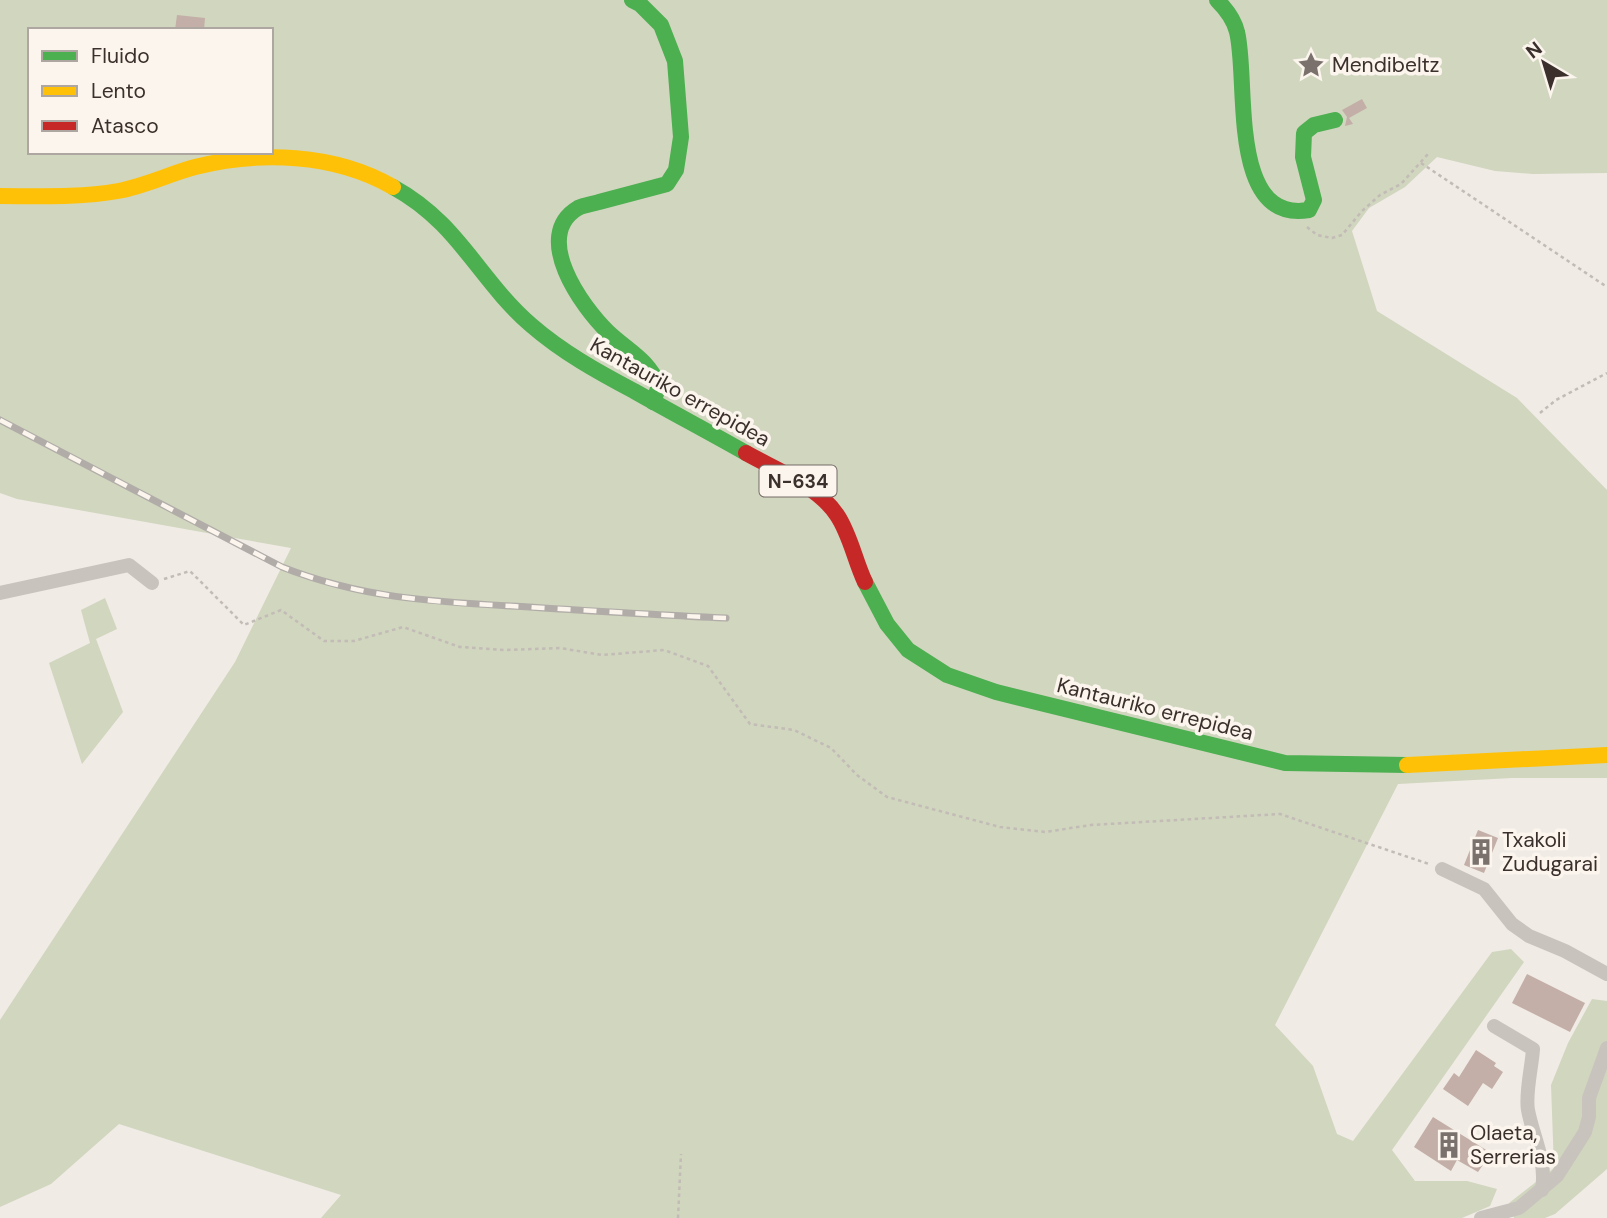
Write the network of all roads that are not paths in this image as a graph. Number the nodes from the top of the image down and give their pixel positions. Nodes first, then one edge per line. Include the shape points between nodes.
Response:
1 (632, 0) edge
2 (1217, 0) edge
3 (1335, 120) dead end
4 (0, 197) edge
5 (653, 402) junction
6 (152, 583) road end
7 (0, 593) edge
8 (1607, 755) edge
9 (1552, 759) junction
10 (1607, 765) edge
11 (1442, 869) road end
12 (1607, 974) edge
13 (1494, 1026) dead end
14 (1607, 1048) edge
15 (1542, 1190) junction
16 (1482, 1218) edge

1 - 5 main road via 661,25 675,61 681,137 676,170 667,184 578,208 560,227 558,244 566,273 586,307 652,369 659,386
2 - 3 main road via 1237,32 1254,180 1283,209 1309,210 1314,201 1307,184 1304,132
4 - 5 main road, Kantauriko errepidea / N-634 via 133,188 193,167 246,156 324,162 367,175 411,196 450,231 523,319 586,365
5 - 9 main road, Kantauriko errepidea / N-634 via 823,499 838,516 887,625 908,650 947,675 996,692 1285,763
6 - 7 street via 129,565
8 - 9 main road, N-634
9 - 10 main road, N-634
11 - 12 street via 1484,889 1512,924 1529,936
13 - 15 street via 1534,1049 1527,1107 1541,1156
14 - 15 street via 1589,1098 1585,1132 1557,1176
15 - 16 street via 1519,1208

